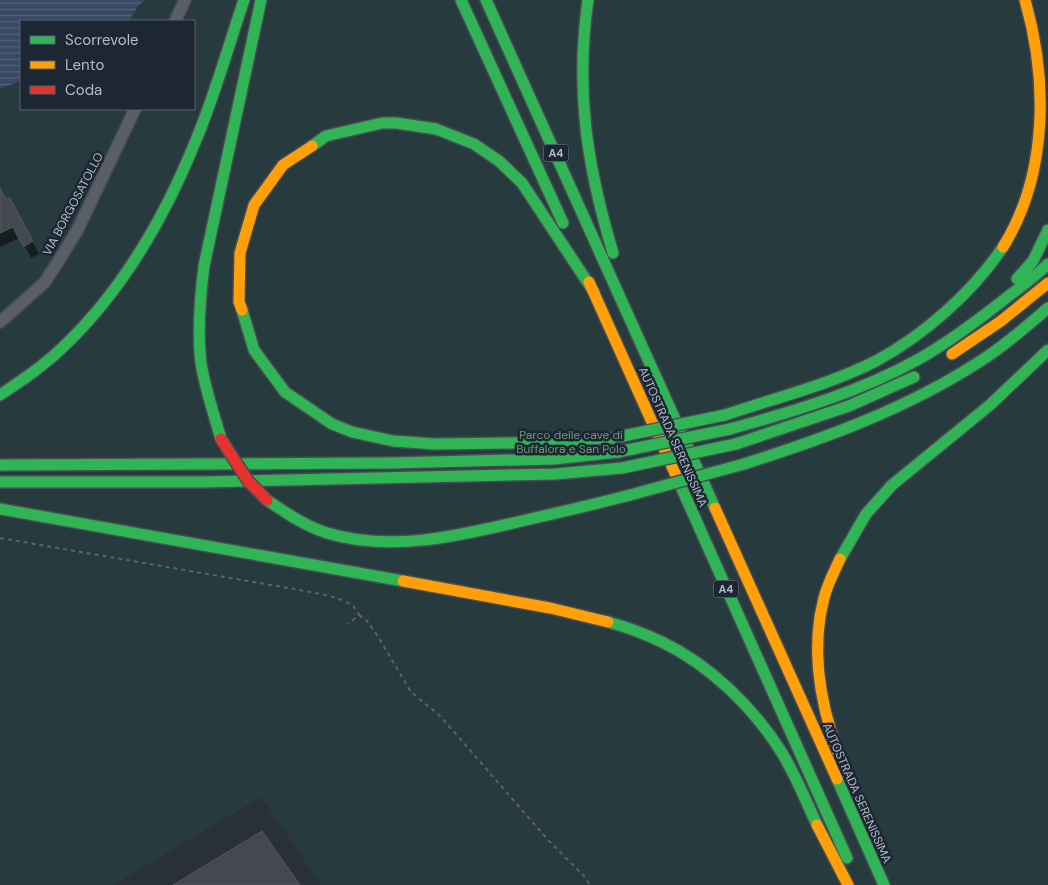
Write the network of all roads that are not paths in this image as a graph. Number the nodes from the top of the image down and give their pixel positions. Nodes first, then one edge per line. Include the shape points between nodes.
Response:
1 (184, 0) edge
2 (244, 0) edge
3 (261, 0) edge
4 (461, 0) edge
5 (486, 0) edge
6 (588, 0) edge
7 (1025, 0) edge
8 (175, 20) edge
9 (135, 110) edge
10 (1048, 230) edge
11 (1048, 264) edge
12 (1048, 283) edge
13 (594, 292) junction
14 (625, 306) junction
15 (1048, 308) edge
16 (984, 316) junction
17 (0, 322) edge
18 (1048, 350) edge
19 (942, 360) dead end
20 (927, 369) dead end
21 (0, 395) edge
22 (0, 465) edge
23 (0, 482) edge
24 (0, 509) edge
25 (848, 885) edge
26 (859, 885) edge
27 (884, 885) edge
28 (889, 885) edge

1 - 8 street
2 - 21 highway via 207,113 163,212 143,246 90,319 36,370
3 - 15 highway, bridge via 204,266 199,343 203,378 221,439 248,481 267,500 311,527 334,535 381,542 413,542 473,534 630,495 805,446 918,399 1000,347
4 - 13 highway, AUTOSTRADA SERENISSIMA / A4
5 - 14 highway, AUTOSTRADA SERENISSIMA / A4
6 - 14 highway via 582,74 587,150
7 - 13 highway, bridge via 1034,28 1040,66 1041,132 1034,172 1006,242 964,296 901,345 852,371 725,415 613,438 442,445 360,433 306,410 285,393 266,370 254,349 239,302 238,254 254,205 293,155 349,128 367,124 408,124 467,140 501,161 532,195
9 - 17 street, VIA BORGOSATOLLO via 78,228 58,262 44,283
10 - 16 highway via 1033,261
11 - 16 highway
12 - 19 highway via 988,331
13 - 26 highway, AUTOSTRADA SERENISSIMA / A4
14 - 27 highway, AUTOSTRADA SERENISSIMA / A4
16 - 22 highway, bridge via 906,366 858,388 730,429 618,452 554,459 400,463
18 - 28 highway via 1016,382 882,494 853,535 824,597 818,649 821,701 830,733
20 - 23 highway, bridge via 864,401 802,424 736,444 622,468 555,474 204,482
24 - 25 highway via 598,617 633,628 690,658 714,676 765,729 792,772

